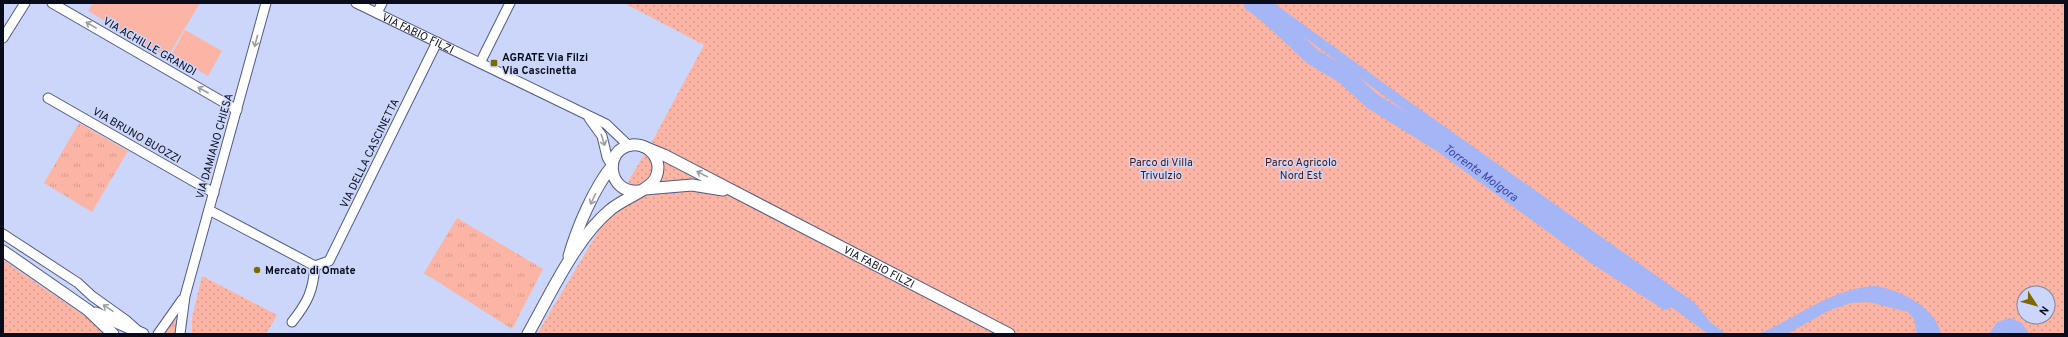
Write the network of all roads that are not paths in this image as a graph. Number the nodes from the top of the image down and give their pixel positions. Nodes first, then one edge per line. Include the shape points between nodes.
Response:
1 (25, 3) edge
2 (52, 3) edge
3 (266, 3) edge
4 (356, 3) edge
5 (382, 3) edge
6 (510, 3) edge
7 (377, 13) junction
8 (3, 38) edge
9 (437, 42) junction
10 (480, 63) junction
11 (48, 98) dead end
12 (237, 110) junction
13 (588, 117) junction
14 (629, 146) junction
15 (642, 146) junction
16 (612, 166) junction
17 (641, 190) junction
18 (214, 193) junction
19 (748, 200) junction
20 (209, 210) junction
21 (3, 234) edge
22 (3, 251) edge
23 (315, 266) junction
24 (565, 268) junction
25 (185, 296) junction
26 (88, 310) junction
27 (292, 322) dead end
28 (141, 333) edge
29 (113, 334) edge
30 (158, 334) edge
31 (180, 334) edge
32 (528, 334) edge
33 (1009, 334) edge

1 - 8 street
12 -> 2 street, VIA ACHILLE GRANDI
3 -> 12 street, VIA DAMIANO CHIESA
4 - 7 street, VIA FABIO FILZI
5 - 7 street
6 - 10 street
7 - 9 street, VIA FABIO FILZI
9 - 10 street, VIA FABIO FILZI
9 - 23 street, VIA DELLA CASCINETTA via 329,261
10 - 13 street, VIA FABIO FILZI
11 - 18 street, VIA BRUNO BUOZZI
12 - 18 street, VIA DAMIANO CHIESA
13 - 14 street, VIA FABIO FILZI via 610,126
13 -> 16 street, VIA FABIO FILZI via 602,136
14 - 15 street
14 - 16 street via 617,153
15 - 17 street via 653,154 658,167 656,179
19 -> 15 street, VIA FABIO FILZI
16 - 17 street via 613,177 619,185 628,190
16 -> 24 street via 577,231
17 - 19 street, VIA FABIO FILZI via 701,185
17 - 24 street via 600,218
18 - 20 street, VIA DAMIANO CHIESA
19 - 33 street, VIA FABIO FILZI
20 - 23 street
20 - 25 street, VIA DAMIANO CHIESA
28 -> 21 street via 78,283
22 - 26 street
23 - 27 street via 313,286 305,306
24 - 32 street
25 - 30 street, VIA DAMIANO CHIESA
25 - 31 street, VIA DAMIANO CHIESA
26 - 28 street
26 - 29 street

